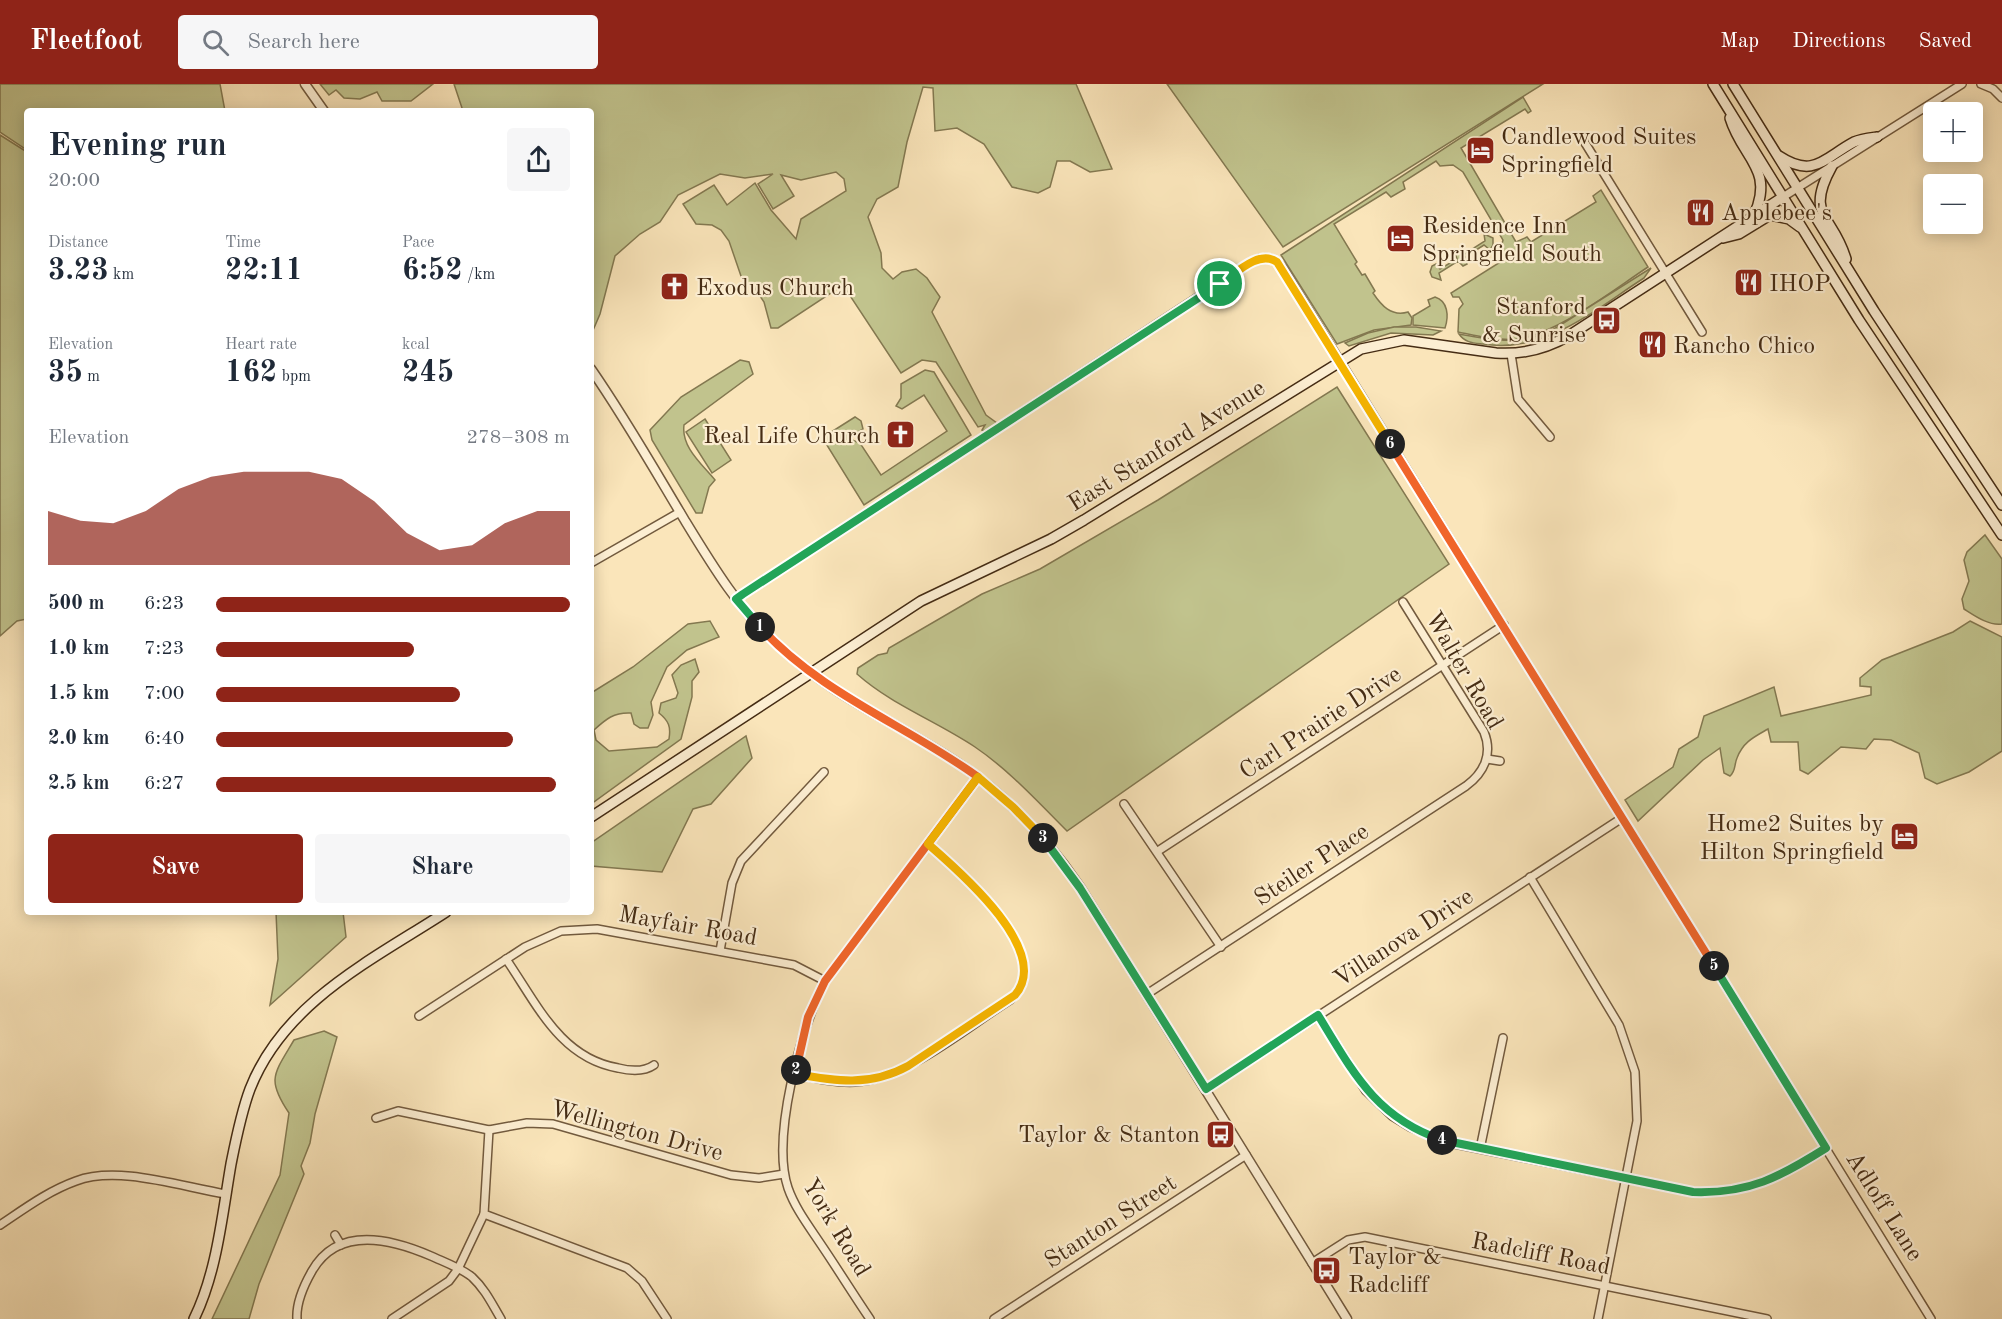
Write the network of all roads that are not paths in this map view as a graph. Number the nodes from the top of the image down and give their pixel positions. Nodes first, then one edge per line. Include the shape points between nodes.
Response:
1 (305, 84) edge
2 (1713, 84) edge
3 (1733, 84) edge
4 (1962, 84) edge
5 (1981, 84) edge
6 (2002, 98) edge
7 (1726, 104) junction
8 (322, 108) edge
9 (1877, 137) junction
10 (1582, 138) dead end
11 (1778, 155) junction
12 (1832, 166) junction
13 (1798, 188) junction
14 (1784, 197) junction
15 (1753, 216) junction
16 (1802, 228) junction
17 (1718, 239) junction
18 (1850, 272) junction
19 (1665, 273) junction
20 (1702, 332) dead end
21 (1511, 354) junction
22 (1339, 361) junction
23 (594, 374) edge
24 (1550, 437) dead end
25 (2002, 505) edge
26 (680, 512) junction
27 (2002, 535) edge
28 (594, 560) edge
29 (736, 599) junction
30 (1403, 602) dead end
31 (1504, 625) junction
32 (1442, 665) junction
33 (811, 673) junction
34 (1487, 759) junction
35 (1500, 761) dead end
36 (824, 772) dead end
37 (978, 777) junction
38 (1124, 804) dead end
39 (594, 815) edge
40 (1622, 818) junction
41 (928, 844) junction
42 (1158, 851) junction
43 (1530, 877) junction
44 (441, 915) edge
45 (1221, 947) junction
46 (720, 951) junction
47 (506, 959) junction
48 (825, 981) junction
49 (1147, 994) junction
50 (1318, 1015) junction
51 (419, 1016) dead end
52 (1503, 1038) dead end
53 (654, 1065) dead end
54 (795, 1074) junction
55 (1206, 1089) junction
56 (376, 1118) dead end
57 (489, 1130) junction
58 (1826, 1148) junction
59 (1480, 1149) junction
60 (1246, 1155) junction
61 (784, 1174) junction
62 (1627, 1178) junction
63 (226, 1194) junction
64 (484, 1214) junction
65 (0, 1225) edge
66 (335, 1235) dead end
67 (341, 1245) junction
68 (1312, 1263) junction
69 (459, 1269) junction
70 (1605, 1286) junction
71 (1007, 1316) edge
72 (194, 1319) edge
73 (297, 1319) edge
74 (392, 1319) edge
75 (501, 1319) edge
76 (668, 1319) edge
77 (870, 1319) edge
78 (994, 1319) edge
79 (1347, 1319) edge
80 (1598, 1319) edge
81 (1767, 1319) edge
82 (1931, 1319) edge

1 - 8 street
2 - 7 main road
3 - 11 main road
4 - 9 street
5 - 6 street via 1994,89
7 - 14 main road
7 - 15 main road via 1734,132 1760,172 1761,198
9 - 11 main road via 1856,141 1811,167 1799,166
9 - 12 street
10 - 19 street
11 - 13 main road
12 - 13 street
12 - 18 main road via 1819,193 1819,204 1843,248
13 - 14 street
13 - 18 main road
14 - 15 main road, East Stanford Avenue
14 - 16 main road
15 - 17 main road, East Stanford Avenue
16 - 17 main road via 1789,219 1770,216 1739,234
16 - 27 main road via 1909,398
17 - 19 main road, East Stanford Avenue
18 - 25 main road
19 - 20 street
19 - 21 main road, East Stanford Avenue via 1559,341
21 - 22 main road, East Stanford Avenue via 1404,340 1377,344
21 - 24 street via 1518,399
22 - 29 street, Adloff Lane via 1282,267 1273,259 1253,261
22 - 31 street, Adloff Lane
22 - 33 main road, East Stanford Avenue via 1084,520 921,601
23 - 26 street
26 - 28 street
26 - 29 street
29 - 33 street via 778,646
30 - 32 street, Walter Road
31 - 32 street, Carl Prairie Drive
31 - 40 street, Adloff Lane
32 - 34 street, Walter Road via 1484,732
32 - 42 street, Carl Prairie Drive
33 - 37 street
33 - 39 main road, East Stanford Avenue
34 - 35 street
34 - 45 street, Steiler Place via 1474,780
36 - 46 street via 741,861 732,883
37 - 41 street, York Road
37 - 49 street via 1055,852
38 - 42 street
40 - 43 street, Villanova Drive
40 - 58 street, Adloff Lane
41 - 48 street, York Road
41 - 54 street via 980,893 1018,947 1026,970 1022,985 1015,995 908,1066 878,1079 854,1082
42 - 45 street
43 - 50 street, Villanova Drive
43 - 62 street via 1619,1025 1628,1048 1638,1095
44 - 63 main road via 325,992 278,1039 250,1090
45 - 49 street, Steiler Place
46 - 47 street, Mayfair Road via 581,929 542,938
46 - 48 street, Mayfair Road via 794,965
47 - 51 street, Mayfair Road
47 - 53 street via 552,1029 574,1050 596,1062 626,1070
48 - 54 street, York Road via 808,1017
49 - 55 street
50 - 55 street, Villanova Drive
50 - 59 street via 1366,1091 1392,1116 1430,1136
52 - 59 street
54 - 61 street, York Road via 782,1150
55 - 60 street
56 - 57 street, Wellington Drive via 398,1111
57 - 61 street, Wellington Drive via 527,1123 553,1124 731,1175 759,1178
57 - 64 street
58 - 62 street via 1768,1181 1732,1191 1693,1192
58 - 82 street, Adloff Lane
59 - 62 street
60 - 68 street
60 - 71 street, Stanton Street
61 - 77 street, York Road via 798,1210
62 - 70 street
63 - 65 street via 124,1176 99,1176 77,1180 54,1191
63 - 72 main road via 209,1279
64 - 69 street
64 - 76 street via 627,1268 642,1281
66 - 67 street
67 - 69 street via 361,1239 382,1239
67 - 73 street via 324,1255 310,1273 300,1297
68 - 70 street, Radcliff Road via 1348,1240 1365,1237
68 - 79 street
69 - 74 street via 449,1281
69 - 75 street via 485,1292
70 - 80 street
70 - 81 street, Radcliff Road
71 - 78 street, Stanton Street

